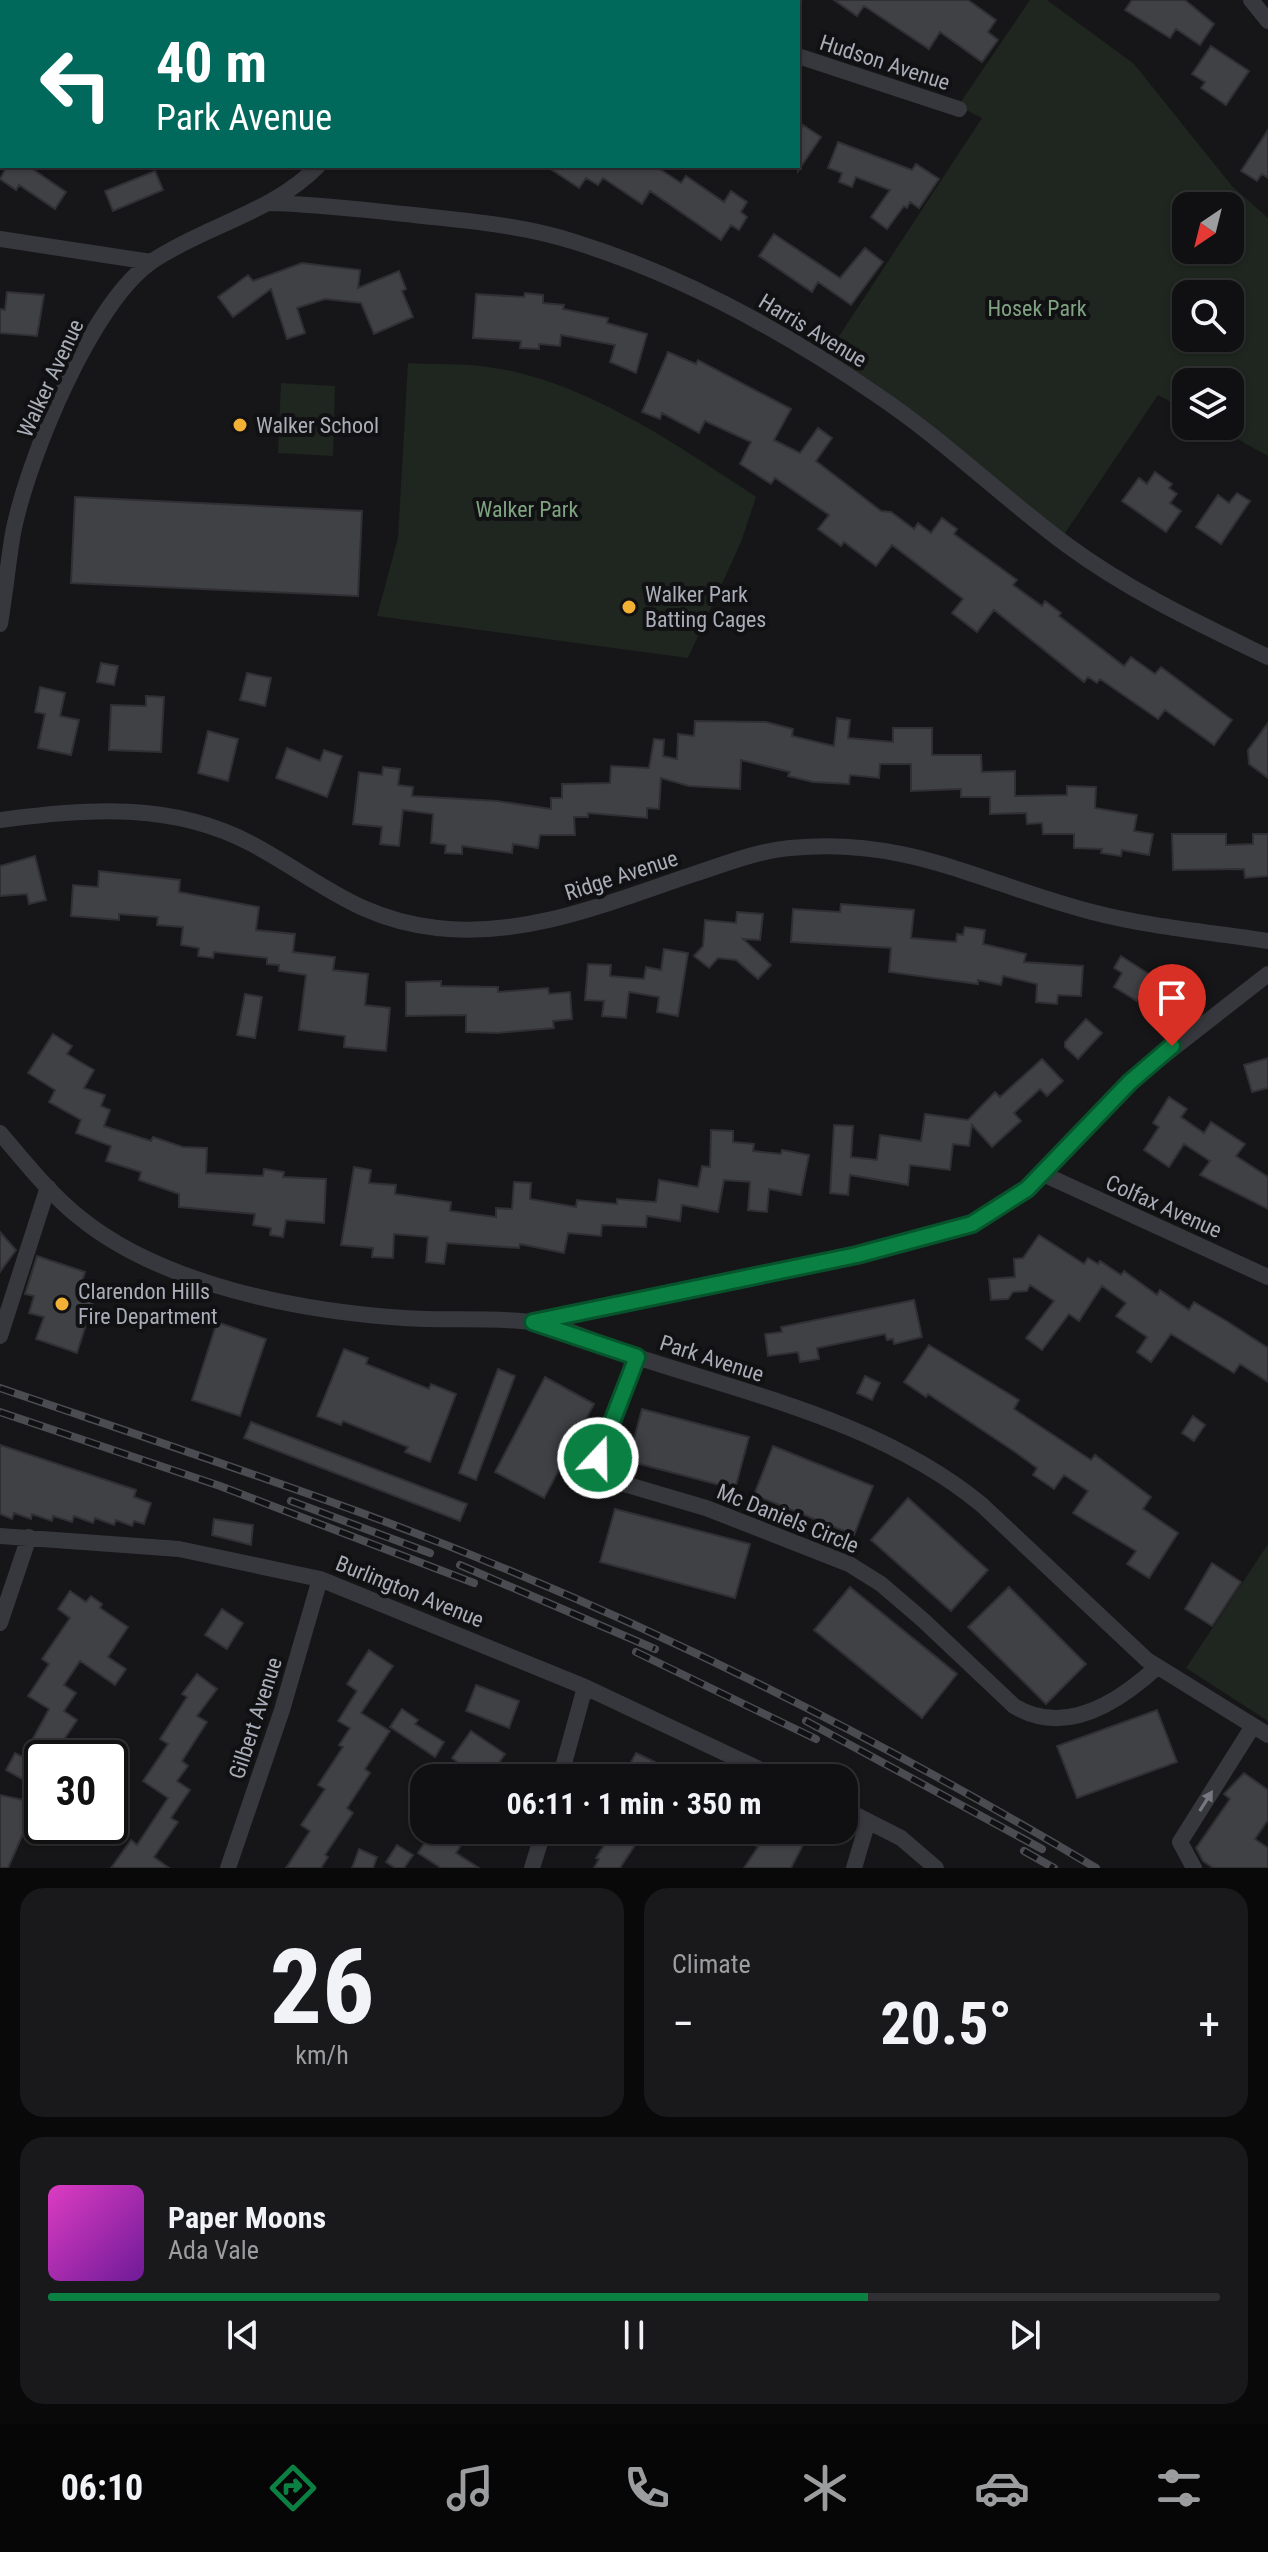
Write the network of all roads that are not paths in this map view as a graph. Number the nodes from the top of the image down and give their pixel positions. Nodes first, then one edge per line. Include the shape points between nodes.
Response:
1 (1251, 0) edge
2 (1268, 21) edge
3 (800, 57) edge
4 (959, 109) dead end
5 (315, 168) edge
6 (269, 203) junction
7 (0, 239) edge
8 (151, 262) junction
9 (0, 624) edge
10 (1268, 657) edge
11 (0, 820) edge
12 (1268, 941) edge
13 (1268, 974) edge
14 (0, 1133) edge
15 (1043, 1174) junction
16 (48, 1187) junction
17 (1268, 1277) edge
18 (533, 1322) junction
19 (0, 1336) edge
20 (637, 1357) junction
21 (0, 1536) edge
22 (29, 1537) junction
23 (320, 1579) junction
24 (0, 1623) edge
25 (1157, 1667) junction
26 (585, 1687) junction
27 (1261, 1730) edge
28 (564, 1764) edge
29 (748, 1764) edge
30 (858, 1816) edge
31 (868, 1821) junction
32 (540, 1844) edge
33 (228, 1868) edge
34 (532, 1868) edge
35 (854, 1868) edge
36 (936, 1868) edge
37 (1194, 1868) edge

1 - 2 street
3 - 4 street, Hudson Avenue
5 - 6 street, Walker Avenue
6 - 8 street, Walker Avenue
6 - 10 street, Harris Avenue via 498,225 576,242 654,272 835,367 919,426 1070,547 1181,614
7 - 8 street
8 - 9 street, Walker Avenue via 103,316 58,407 14,531
11 - 12 street, Ridge Avenue via 113,808 186,818 250,843 359,908 438,928 523,928 743,858 787,848 840,845 924,857 1120,919
13 - 15 street via 1130,1082
14 - 16 street, Park Avenue
15 - 17 street, Colfax Avenue
15 - 18 street via 1006,1205 953,1232
16 - 18 street, Park Avenue via 81,1219 133,1253 244,1291 374,1315
16 - 19 street
18 - 20 street, Park Avenue
20 - 25 street, Park Avenue via 791,1407 924,1463 982,1505
20 - 25 street, Mc Daniels Circle via 598,1458 621,1483 706,1508 849,1564 881,1584 1014,1706 1033,1717 1059,1721 1085,1714 1130,1692
21 - 22 street, Burlington Avenue
22 - 23 street, Burlington Avenue via 179,1549
22 - 24 street
23 - 26 street, Burlington Avenue
23 - 33 street, Gilbert Avenue
25 - 27 street, Park Avenue
26 - 28 street
26 - 29 street, Burlington Avenue
37 -> 27 street via 1180,1842
30 - 31 street
31 - 35 street
31 - 36 street via 922,1852
32 - 34 street

